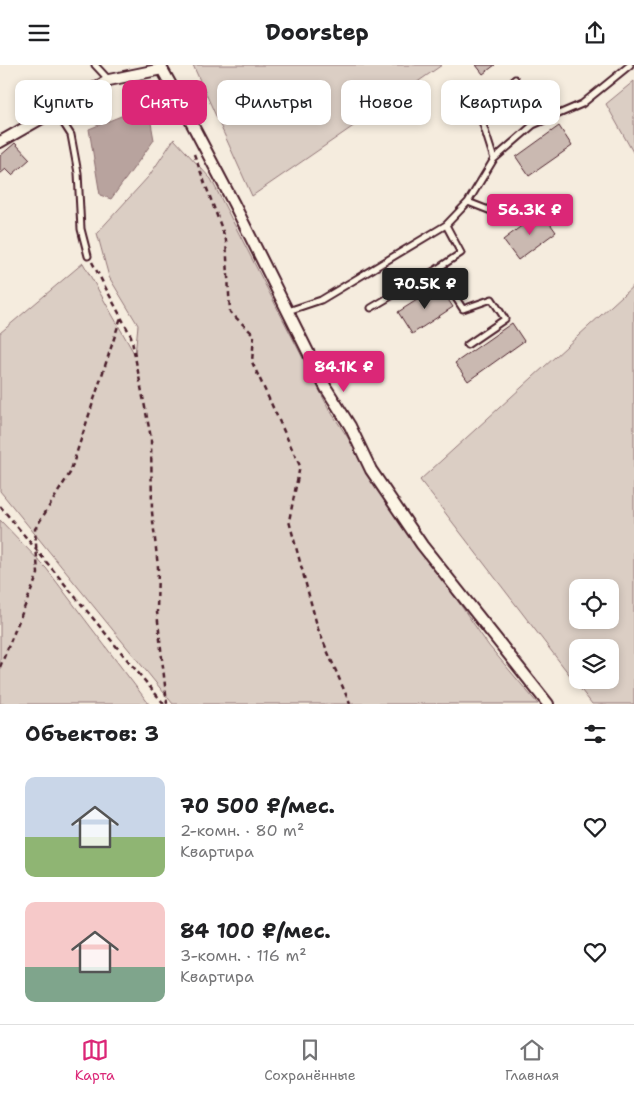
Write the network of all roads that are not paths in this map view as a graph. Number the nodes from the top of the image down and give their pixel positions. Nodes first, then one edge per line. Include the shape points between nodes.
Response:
1 (95, 65) edge
2 (630, 65) edge
3 (161, 67) edge
4 (516, 79) dead end
5 (109, 80) joint
6 (28, 125) edge
7 (65, 125) edge
8 (0, 141) edge
9 (494, 159) junction
10 (468, 202) junction
11 (509, 218) dead end
12 (446, 225) junction
13 (88, 256) road end
14 (437, 269) junction
15 (371, 308) dead end
16 (287, 311) junction
17 (467, 345) dead end
18 (548, 704) edge

1 - 5 lane
2 - 9 lane via 582,104 533,125
3 - 5 street
3 - 16 street
4 - 9 lane via 479,112
6 - 8 street
7 - 13 lane via 71,135 78,173 81,229
9 - 10 lane
10 - 11 lane
10 - 12 lane
12 - 14 lane via 461,253
12 - 16 lane via 321,300
14 - 15 lane
14 - 17 lane via 463,309 492,299 505,319
16 - 18 street via 371,470 422,545

